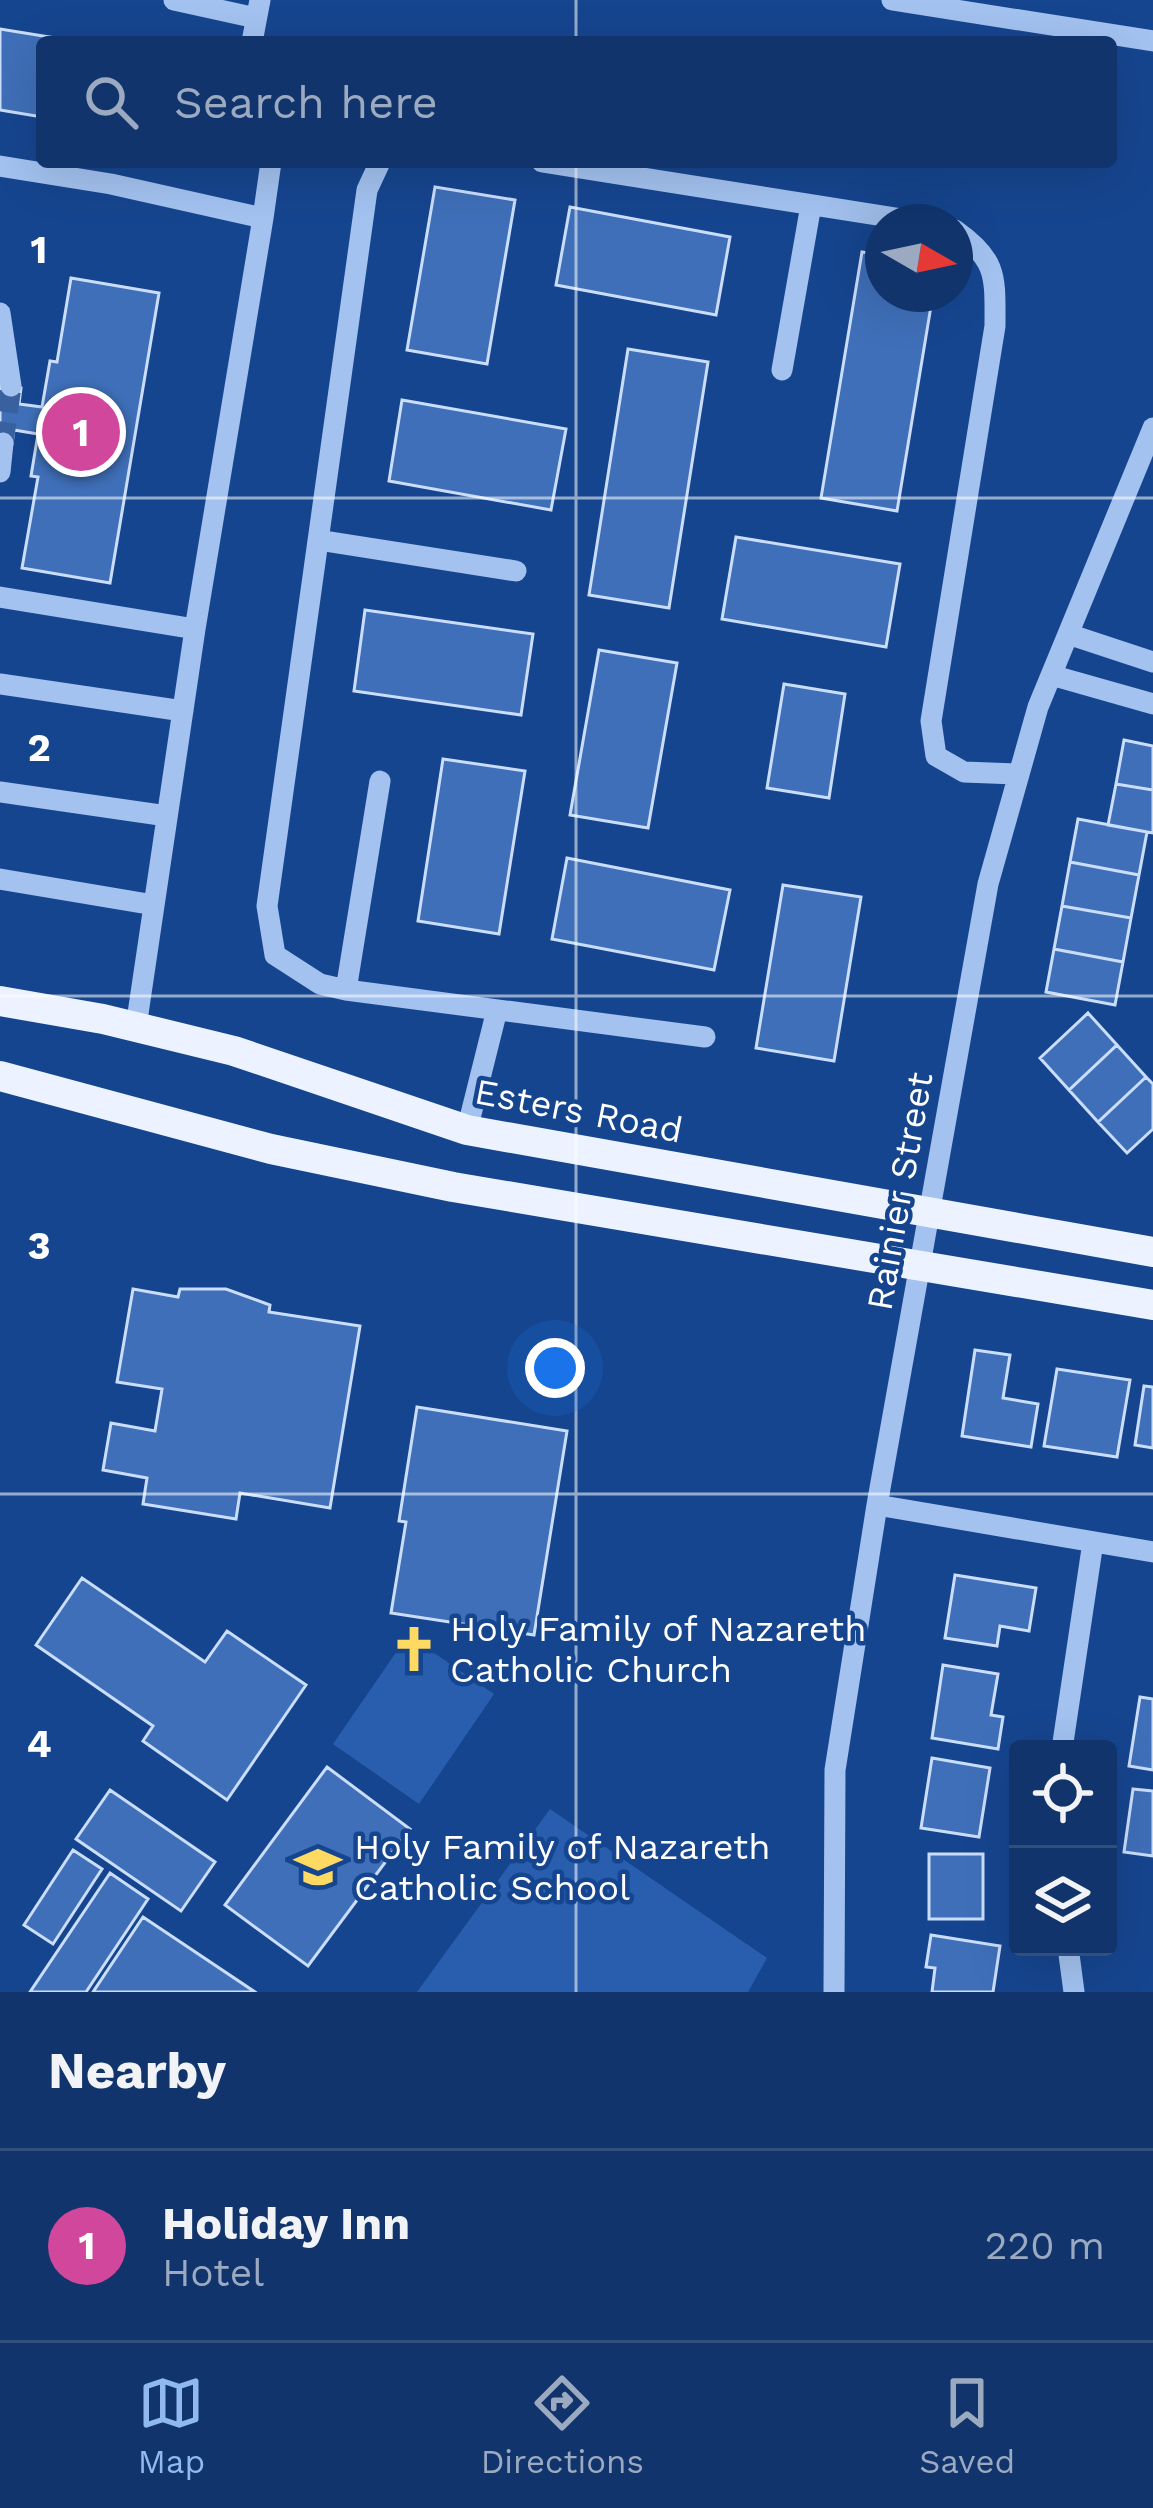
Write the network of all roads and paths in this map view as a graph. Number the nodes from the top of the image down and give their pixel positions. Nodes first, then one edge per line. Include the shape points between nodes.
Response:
1 (174, 0) edge
2 (892, 0) edge
3 (998, 8) edge
4 (258, 9) edge
5 (1153, 41) edge
6 (0, 166) edge
7 (270, 168) edge
8 (377, 168) edge
9 (580, 168) edge
10 (113, 173) edge
11 (811, 205) junction
12 (865, 213) edge
13 (262, 218) junction
14 (973, 243) edge
15 (0, 313) edge
16 (782, 370) dead end
17 (11, 386) dead end
18 (1153, 428) edge
19 (3, 443) edge
20 (0, 472) edge
21 (318, 540) junction
22 (516, 571) dead end
23 (0, 597) edge
24 (196, 628) junction
25 (1068, 634) junction
26 (1153, 662) edge
27 (1051, 675) junction
28 (0, 683) edge
29 (1153, 704) edge
30 (183, 711) junction
31 (1016, 774) junction
32 (380, 781) dead end
33 (0, 792) edge
34 (167, 816) junction
35 (0, 879) edge
36 (154, 905) junction
37 (346, 990) junction
38 (0, 1001) edge
39 (497, 1010) junction
40 (136, 1027) junction
41 (705, 1037) dead end
42 (0, 1076) edge
43 (467, 1130) junction
44 (928, 1215) junction
45 (1153, 1252) edge
46 (919, 1266) junction
47 (1153, 1305) edge
48 (877, 1505) junction
49 (1093, 1542) junction
50 (1153, 1552) edge
51 (1063, 1740) edge
52 (1068, 1956) edge
53 (834, 1992) edge
54 (1074, 1992) edge

1 - 4 street
2 - 3 street
3 - 5 street
6 - 10 street
7 - 13 street
8 - 21 street via 367,190
9 - 11 street
10 - 13 street
11 - 12 street
11 - 16 street
13 - 24 street
14 - 31 street via 995,287 995,326 931,721 936,757 964,772
15 - 17 street
18 - 25 street, Rainier Street
19 - 20 street
21 - 22 street
21 - 37 street via 267,906 274,956
23 - 24 street
24 - 30 street
25 - 26 street
25 - 27 street, Rainier Street
27 - 29 street
27 - 31 street, Rainier Street
28 - 30 street
30 - 34 street
31 - 44 street, Rainier Street
32 - 37 street
33 - 34 street
34 - 36 street
35 - 36 street
36 - 40 street
37 - 39 street
38 - 40 main road, Esters Road
39 - 41 street
39 - 43 street
40 - 43 main road, Esters Road
42 - 46 main road via 356,1167
43 - 44 main road, Esters Road
44 - 45 main road, Esters Road
44 - 46 street, Rainier Street
46 - 47 main road
46 - 48 street, Rainier Street
48 - 49 street
48 - 53 street, Rainier Street via 836,1769
49 - 50 street
49 - 51 street
52 - 54 street

